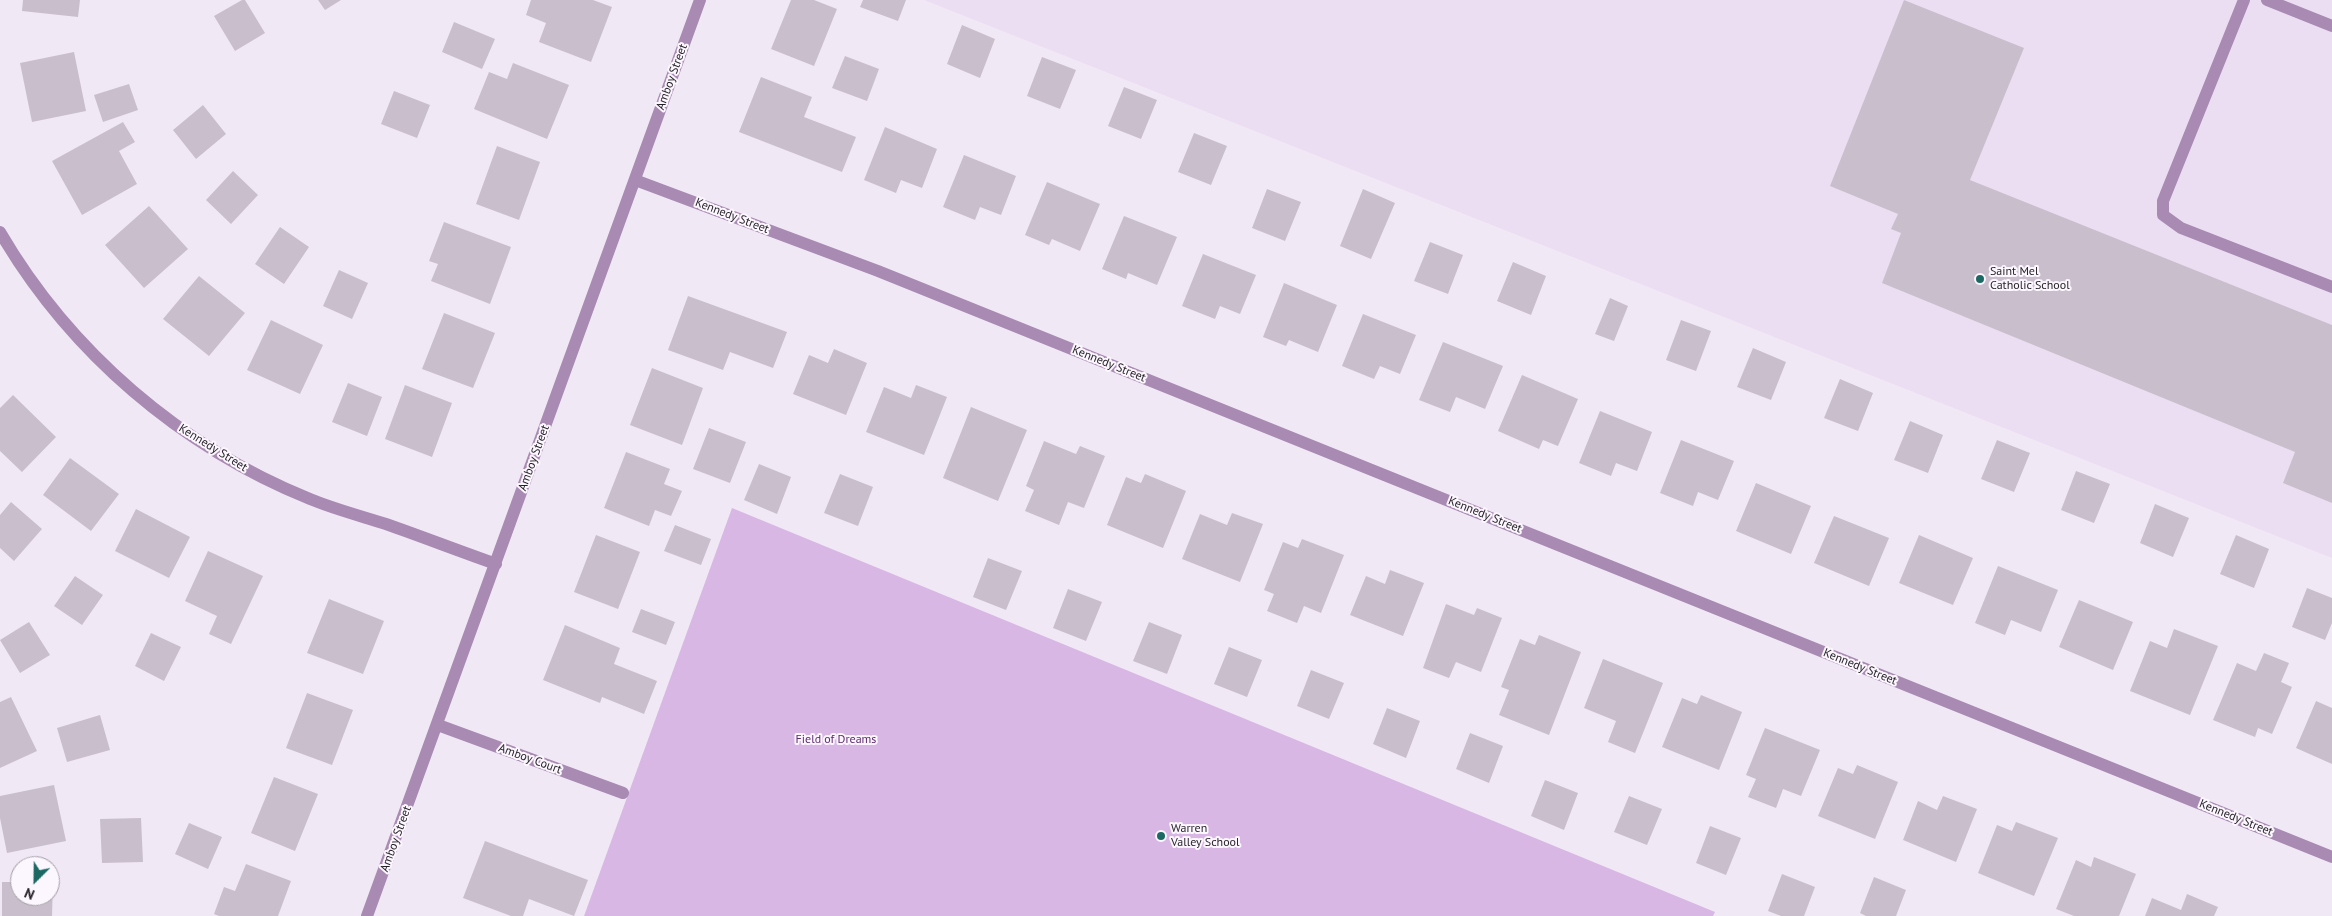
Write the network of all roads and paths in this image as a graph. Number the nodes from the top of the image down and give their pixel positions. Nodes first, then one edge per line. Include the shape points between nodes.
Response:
1 (700, 0) edge
2 (2244, 0) edge
3 (2267, 0) edge
4 (2332, 26) edge
5 (635, 180) junction
6 (0, 232) edge
7 (2332, 287) edge
8 (496, 564) junction
9 (438, 725) junction
10 (623, 793) dead end
11 (2332, 857) edge
12 (367, 916) edge

1 - 5 street, Amboy Street
2 - 7 street via 2163,201 2163,215 2181,228
3 - 4 street
5 - 8 street, Amboy Street
5 - 11 street, Kennedy Street via 887,274
6 - 8 street, Kennedy Street via 44,299 86,348 133,392 224,458 311,500
8 - 9 street, Amboy Street
9 - 10 street, Amboy Court
9 - 12 street, Amboy Street

